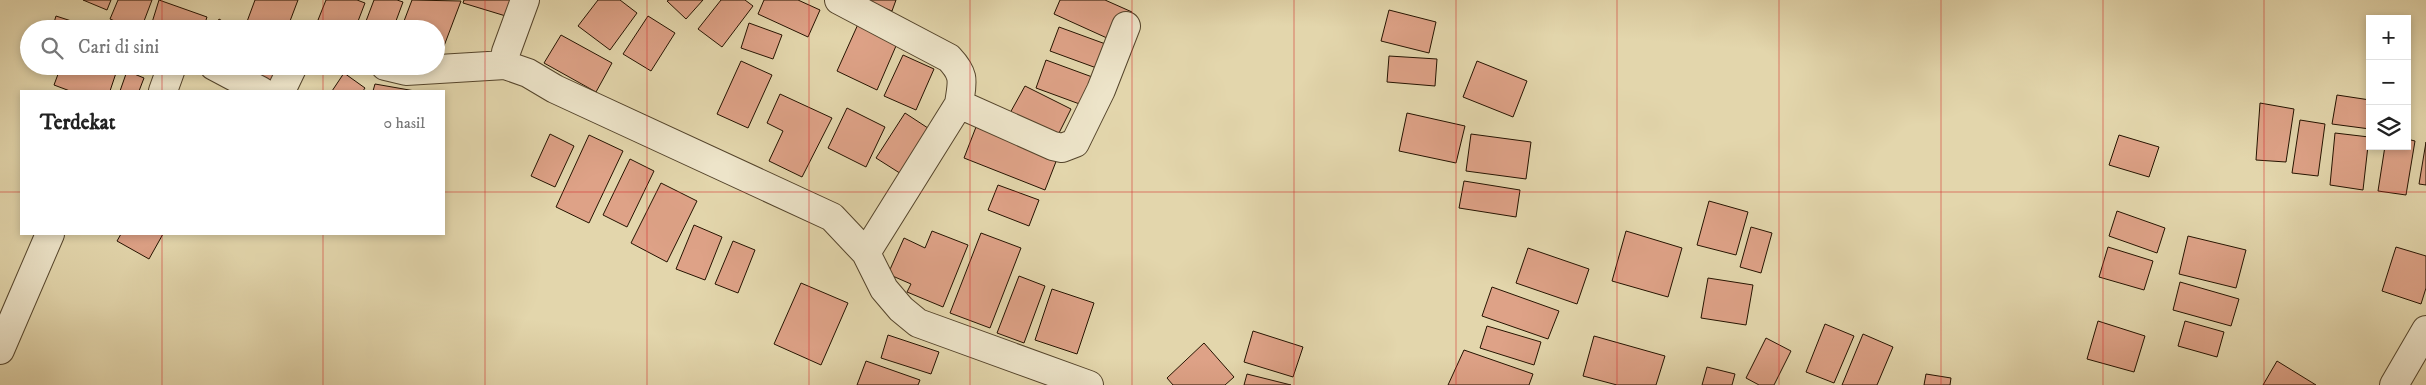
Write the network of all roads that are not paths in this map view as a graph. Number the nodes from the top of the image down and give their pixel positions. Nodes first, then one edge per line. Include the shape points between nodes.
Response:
1 (525, 0) edge
2 (839, 0) edge
3 (1126, 26) dead end
4 (505, 65) junction
5 (445, 69) edge
6 (169, 75) edge
7 (231, 75) edge
8 (289, 75) edge
9 (164, 90) edge
10 (258, 90) edge
11 (281, 90) edge
12 (959, 104) junction
13 (50, 235) edge
14 (866, 253) junction
15 (2426, 330) edge
16 (0, 350) edge
17 (1088, 385) edge
18 (2394, 385) edge

1 - 4 street via 506,52
2 - 12 street via 949,58 963,79
3 - 12 street via 1101,90 1075,143 1068,147 1053,146
4 - 5 street
4 - 14 street via 832,216
6 - 9 street
7 - 10 street
8 - 11 street
12 - 14 street
13 - 16 street
14 - 17 street via 884,289 918,323
15 - 18 street

